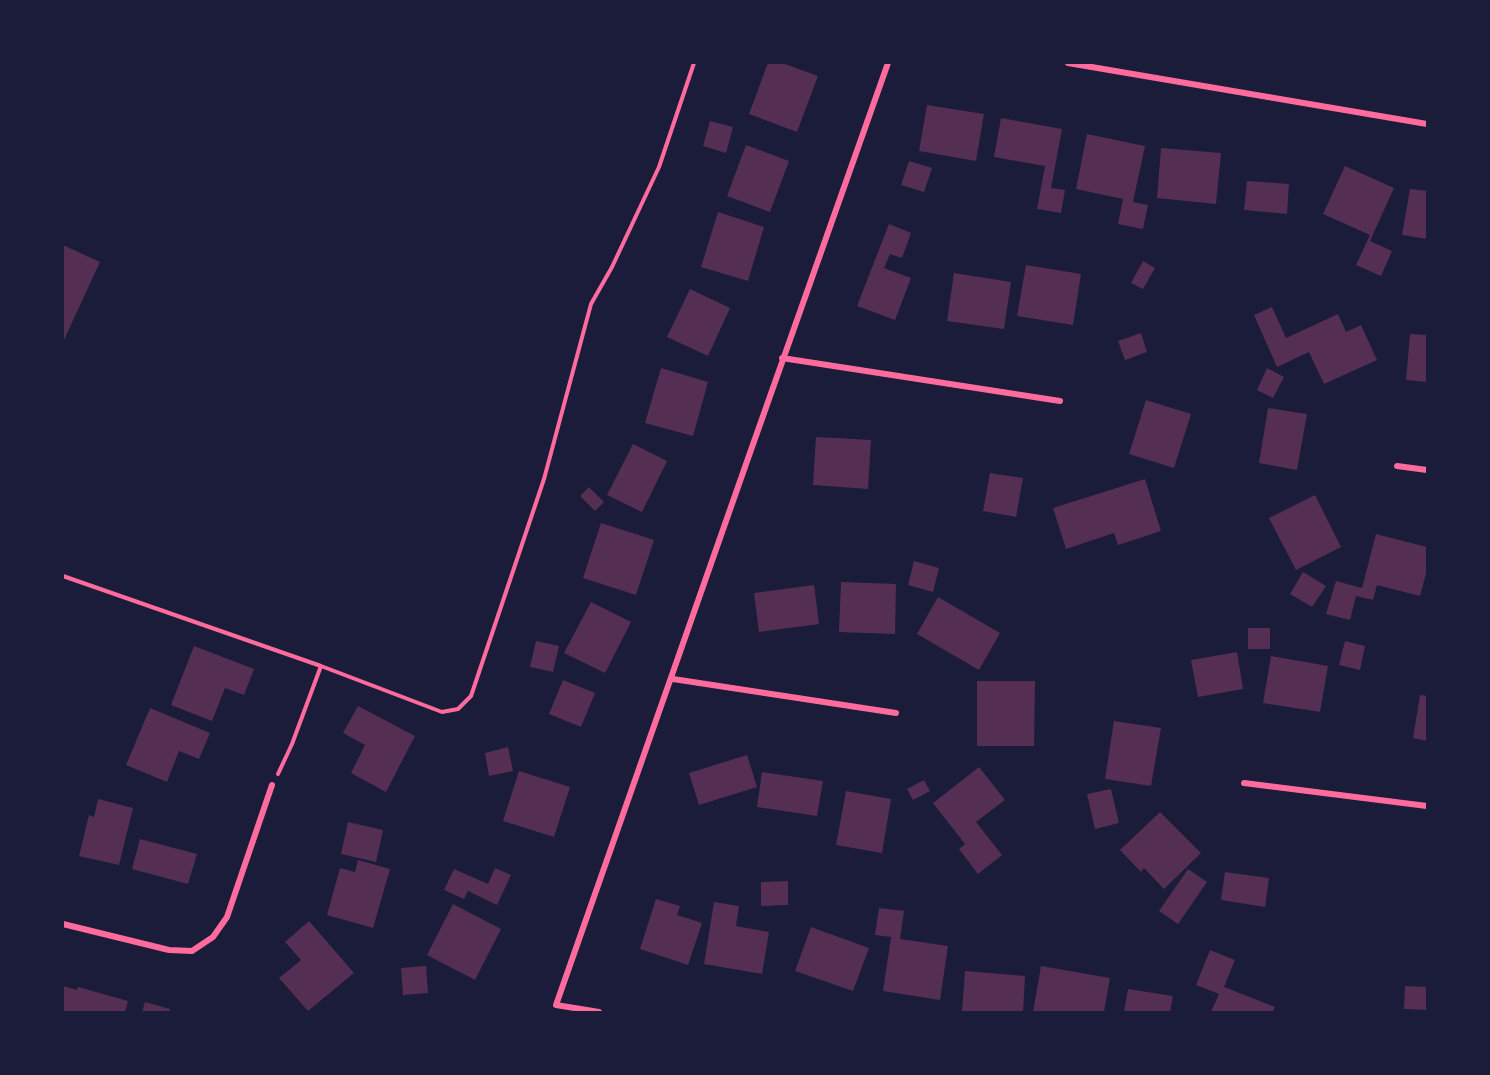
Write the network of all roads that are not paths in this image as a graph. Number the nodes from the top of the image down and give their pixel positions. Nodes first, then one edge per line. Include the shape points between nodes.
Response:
1 (888, 63) edge
2 (1068, 63) edge
3 (1427, 124) edge
4 (782, 358) junction
5 (1060, 401) dead end
6 (1396, 466) dead end
7 (1427, 470) edge
8 (673, 679) junction
9 (896, 713) dead end
10 (1244, 783) dead end
11 (272, 785) road end
12 (1427, 806) edge
13 (63, 924) edge
14 (599, 1012) edge

1 - 4 street
2 - 3 street
4 - 5 street
4 - 8 street
6 - 7 street
8 - 9 street
8 - 14 street via 556,1005
10 - 12 street
11 - 13 street via 227,917 213,937 192,951 169,950

